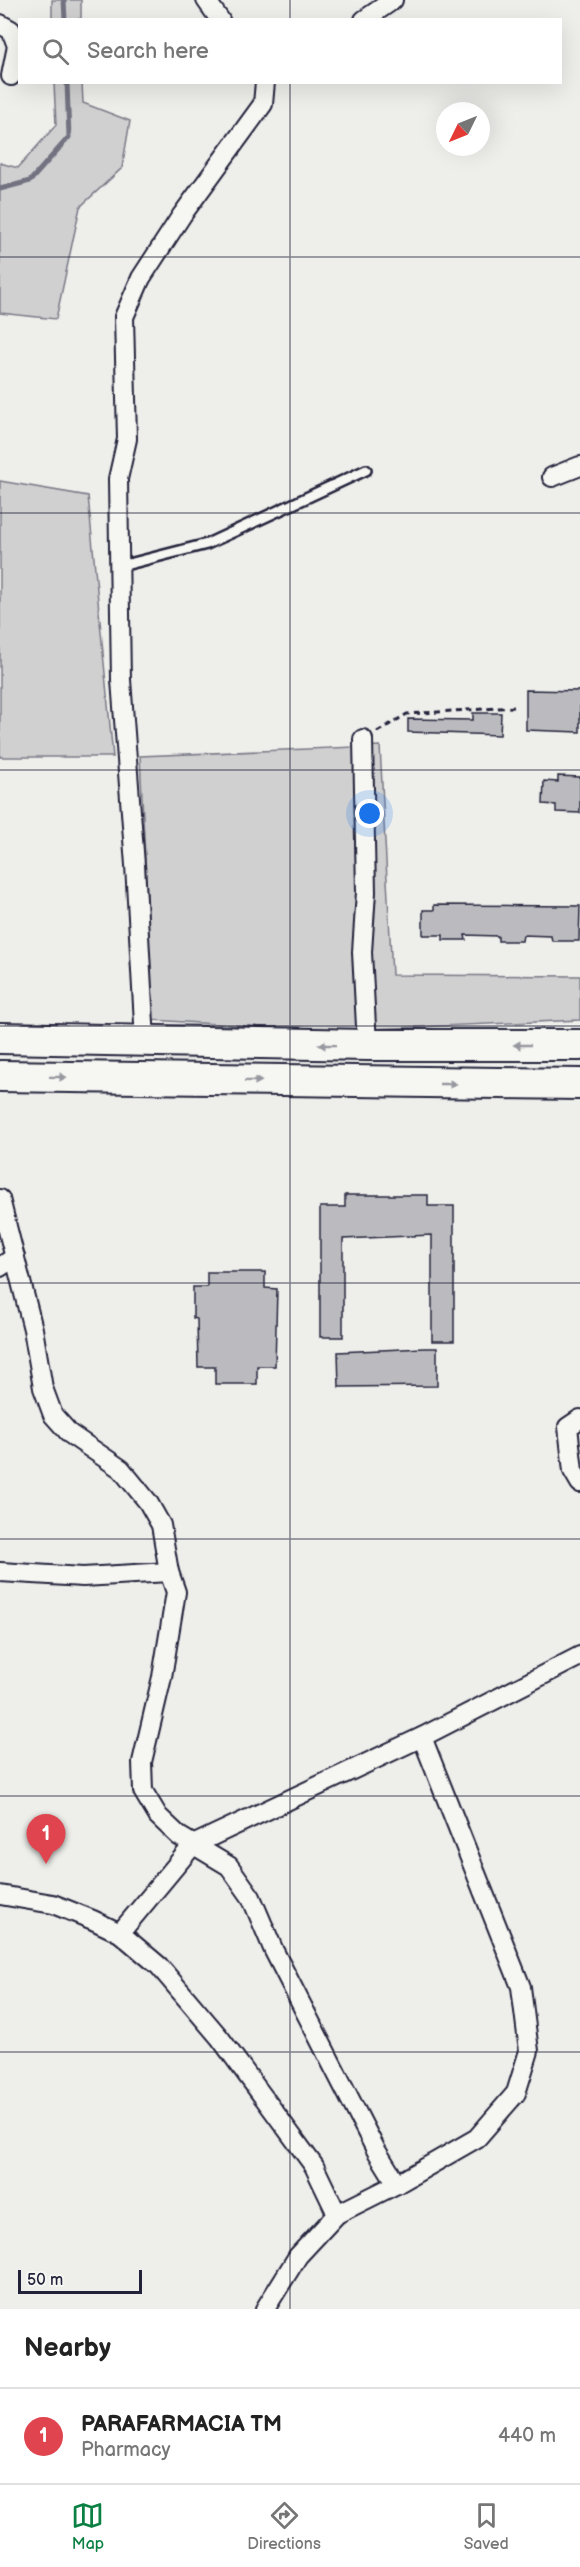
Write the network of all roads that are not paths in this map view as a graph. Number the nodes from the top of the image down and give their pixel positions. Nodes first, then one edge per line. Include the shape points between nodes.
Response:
1 (206, 0) edge
2 (393, 0) edge
3 (219, 18) edge
4 (367, 18) edge
5 (0, 24) edge
6 (11, 76) dead end
7 (269, 85) edge
8 (580, 466) edge
9 (366, 470) dead end
10 (552, 477) dead end
11 (121, 566) junction
12 (363, 739) road end
13 (0, 1038) edge
14 (145, 1041) junction
15 (367, 1045) junction
16 (580, 1045) edge
17 (0, 1076) edge
18 (580, 1084) edge
19 (0, 1199) edge
20 (8, 1262) edge
21 (580, 1419) edge
22 (580, 1483) edge
23 (0, 1572) edge
24 (169, 1572) junction
25 (580, 1656) edge
26 (422, 1737) junction
27 (193, 1845) junction
28 (0, 1895) edge
29 (120, 1933) junction
30 (397, 2184) junction
31 (338, 2214) junction
32 (265, 2309) edge

1 - 3 street
2 - 4 street
5 - 6 street via 11,30 17,46
7 - 11 street via 263,104 141,278 124,316 127,439 118,479
8 - 10 street
9 - 11 lane via 207,544
11 - 14 street via 121,680
12 - 15 street via 366,892 362,952
13 - 14 highway
15 -> 14 highway
16 -> 15 highway
17 -> 18 highway
19 - 20 street
20 - 24 street via 33,1329 43,1388 53,1415 70,1434 121,1469 148,1502 161,1525
21 - 22 street via 568,1427 573,1471
23 - 24 street via 83,1577
24 - 27 street via 176,1592 142,1762 143,1791 158,1816
25 - 26 street
26 - 27 street
26 - 30 street via 521,1987 529,2051 516,2093 477,2138
27 - 29 street
27 - 30 street via 229,1866 251,1898 274,1951
28 - 29 street via 53,1904
29 - 31 street via 159,1966 220,2038 314,2166
30 - 31 street
31 - 32 street via 298,2256

